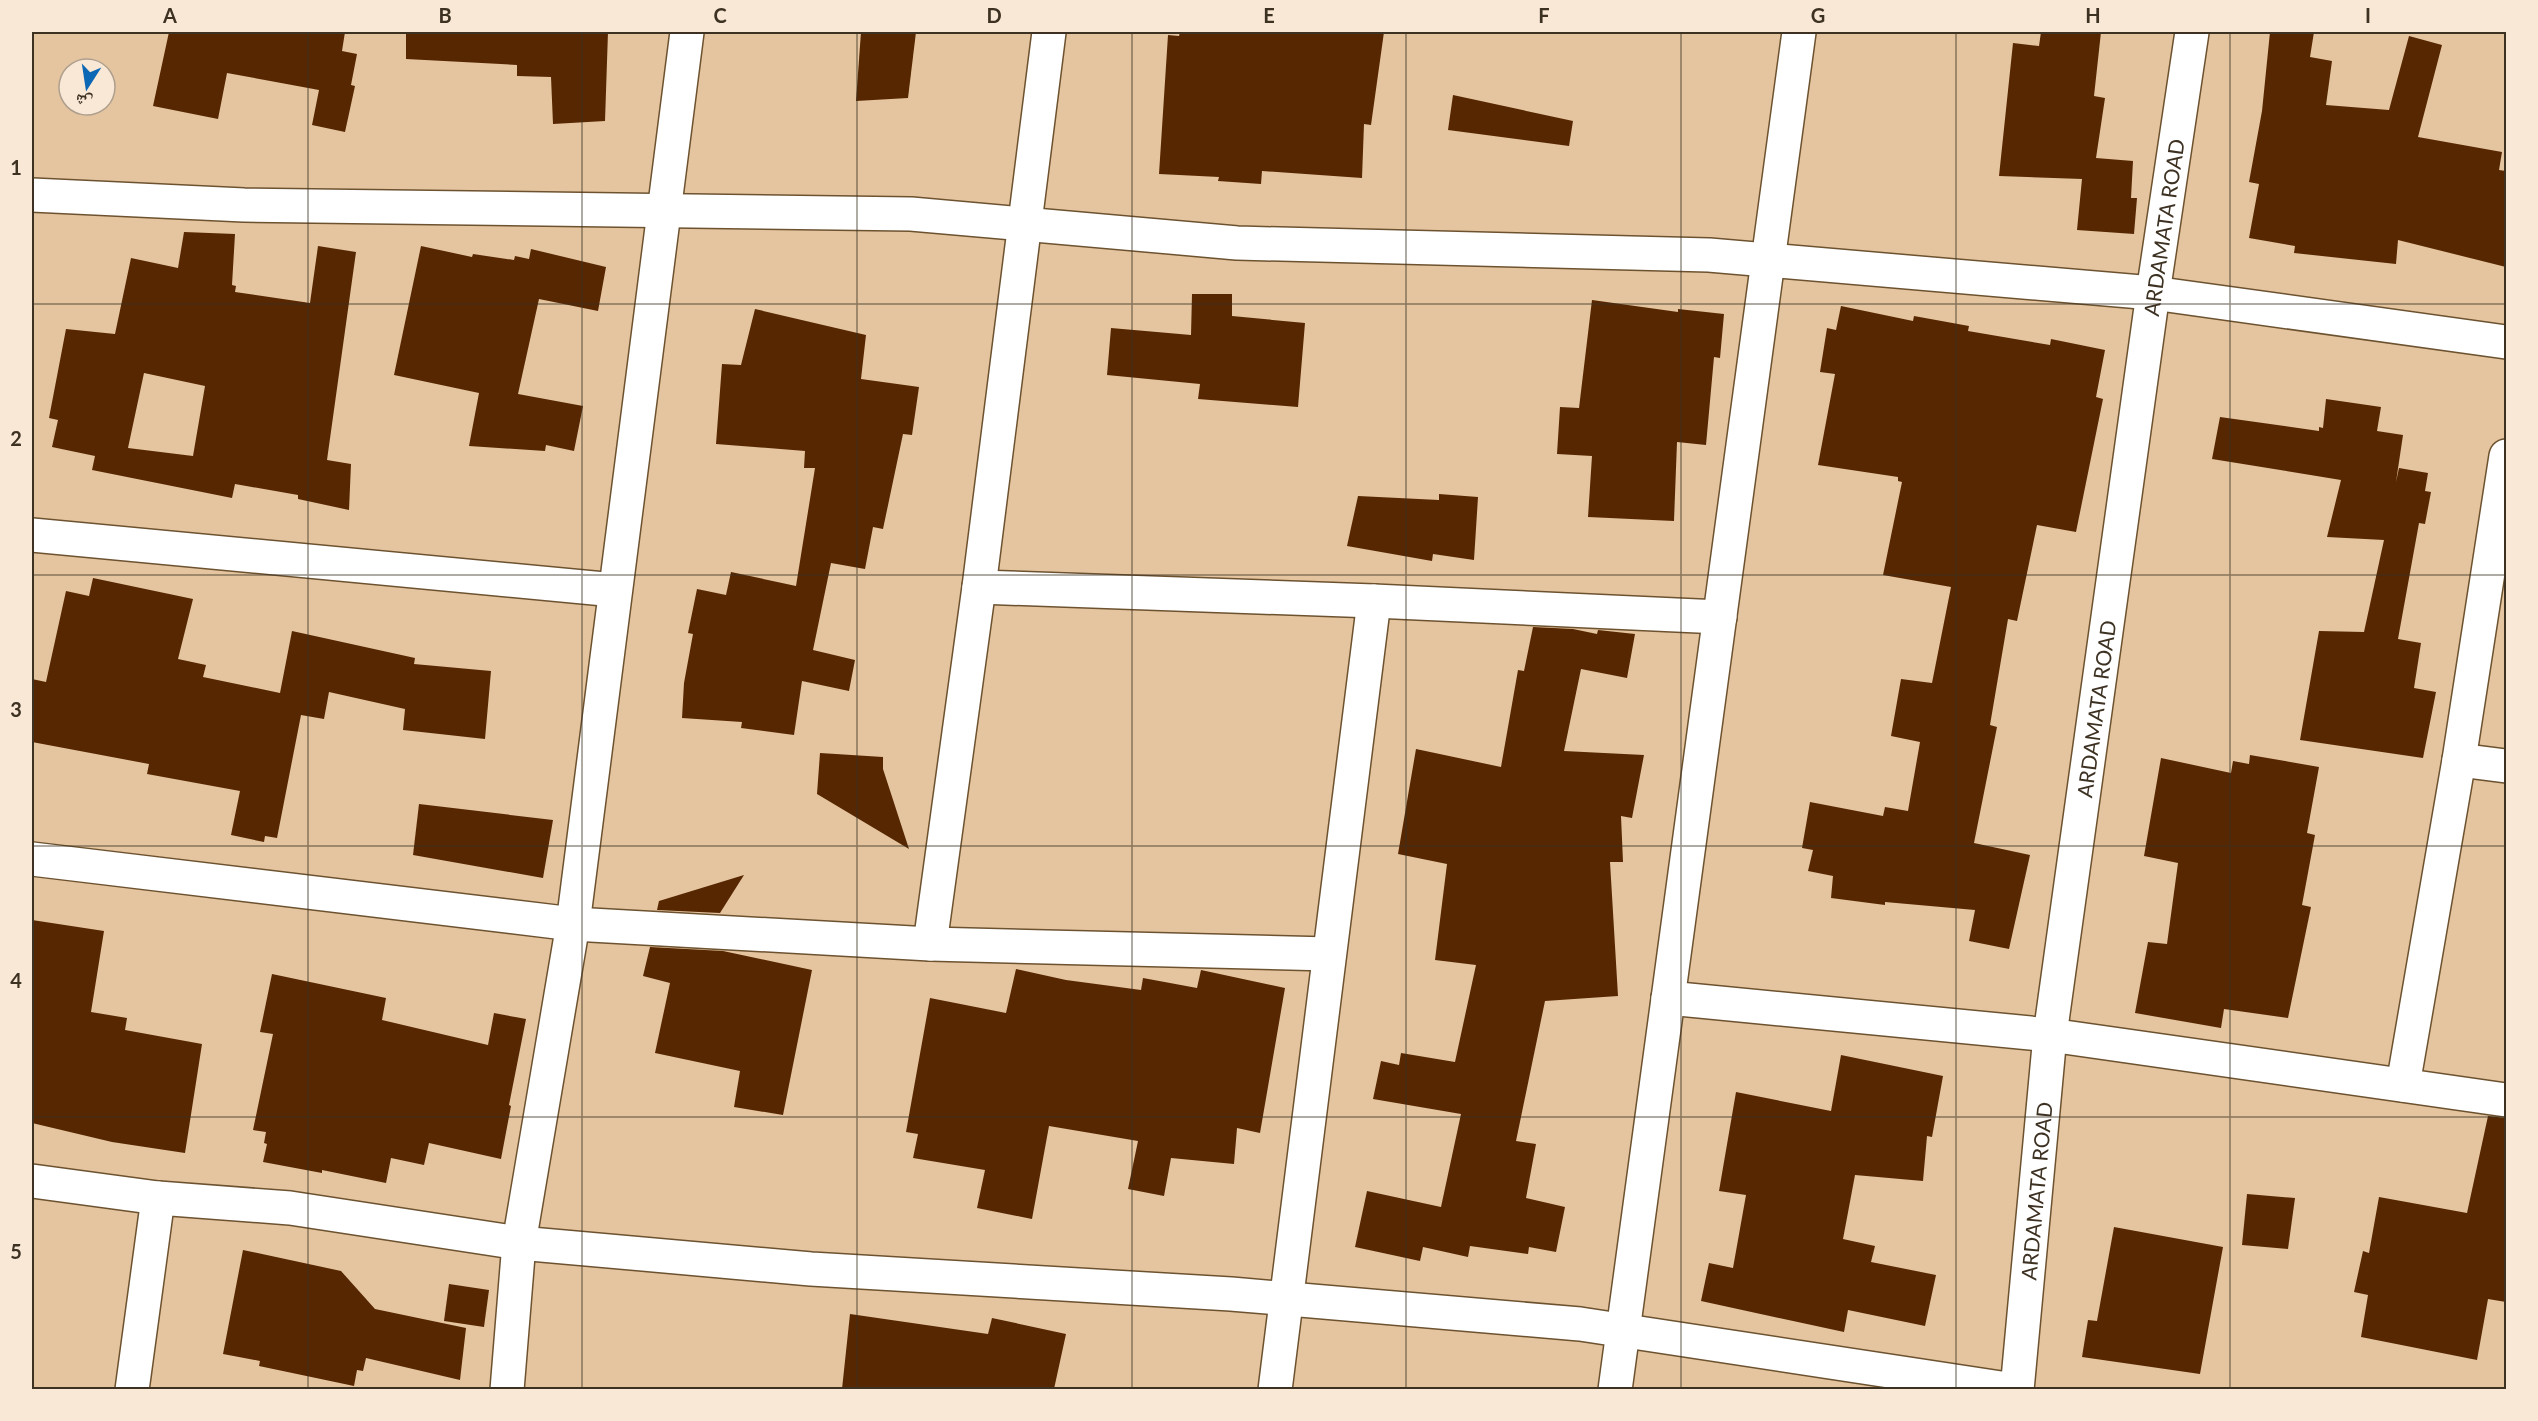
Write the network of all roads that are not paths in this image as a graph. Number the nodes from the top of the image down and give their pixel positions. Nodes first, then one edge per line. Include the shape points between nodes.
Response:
1 (687, 32) edge
2 (1049, 32) edge
3 (1799, 32) edge
4 (2192, 32) edge
5 (32, 195) edge
6 (665, 209) junction
7 (1024, 224) junction
8 (1769, 260) junction
9 (2153, 293) junction
10 (2506, 342) edge
11 (2506, 456) edge
12 (32, 535) edge
13 (979, 587) junction
14 (615, 590) junction
15 (1374, 601) junction
16 (1720, 618) junction
17 (2459, 760) junction
18 (2506, 766) edge
19 (32, 859) edge
20 (573, 924) junction
21 (930, 944) junction
22 (1329, 954) junction
23 (1668, 998) junction
24 (2050, 1035) junction
25 (2403, 1085) junction
26 (2506, 1100) edge
27 (32, 1181) edge
28 (158, 1198) junction
29 (519, 1243) junction
30 (1285, 1298) junction
31 (1623, 1331) junction
32 (132, 1389) edge
33 (507, 1389) edge
34 (1275, 1389) edge
35 (1615, 1389) edge
36 (2015, 1389) edge

1 - 6 street
2 - 7 street
3 - 8 street
4 - 9 street, ARDAMATA ROAD
5 - 6 street via 244,205
6 - 7 street via 911,214
6 - 14 street
7 - 8 street via 1237,243 1709,255
7 - 13 street
8 - 9 street
8 - 16 street
9 - 10 street
9 - 24 street, ARDAMATA ROAD
11 - 17 street
12 - 14 street
13 - 15 street
13 - 21 street
14 - 20 street
15 - 16 street
15 - 22 street
16 - 23 street
17 - 18 street
17 - 25 street
19 - 20 street
20 - 21 street
20 - 29 street
21 - 22 street
22 - 30 street
23 - 24 street
23 - 31 street
24 - 25 street
24 - 36 street, ARDAMATA ROAD
25 - 26 street
27 - 28 street
28 - 29 street via 290,1208
28 - 32 street
29 - 30 street via 811,1269
29 - 33 street
30 - 31 street
30 - 34 street
31 - 35 street
31 - 36 street

